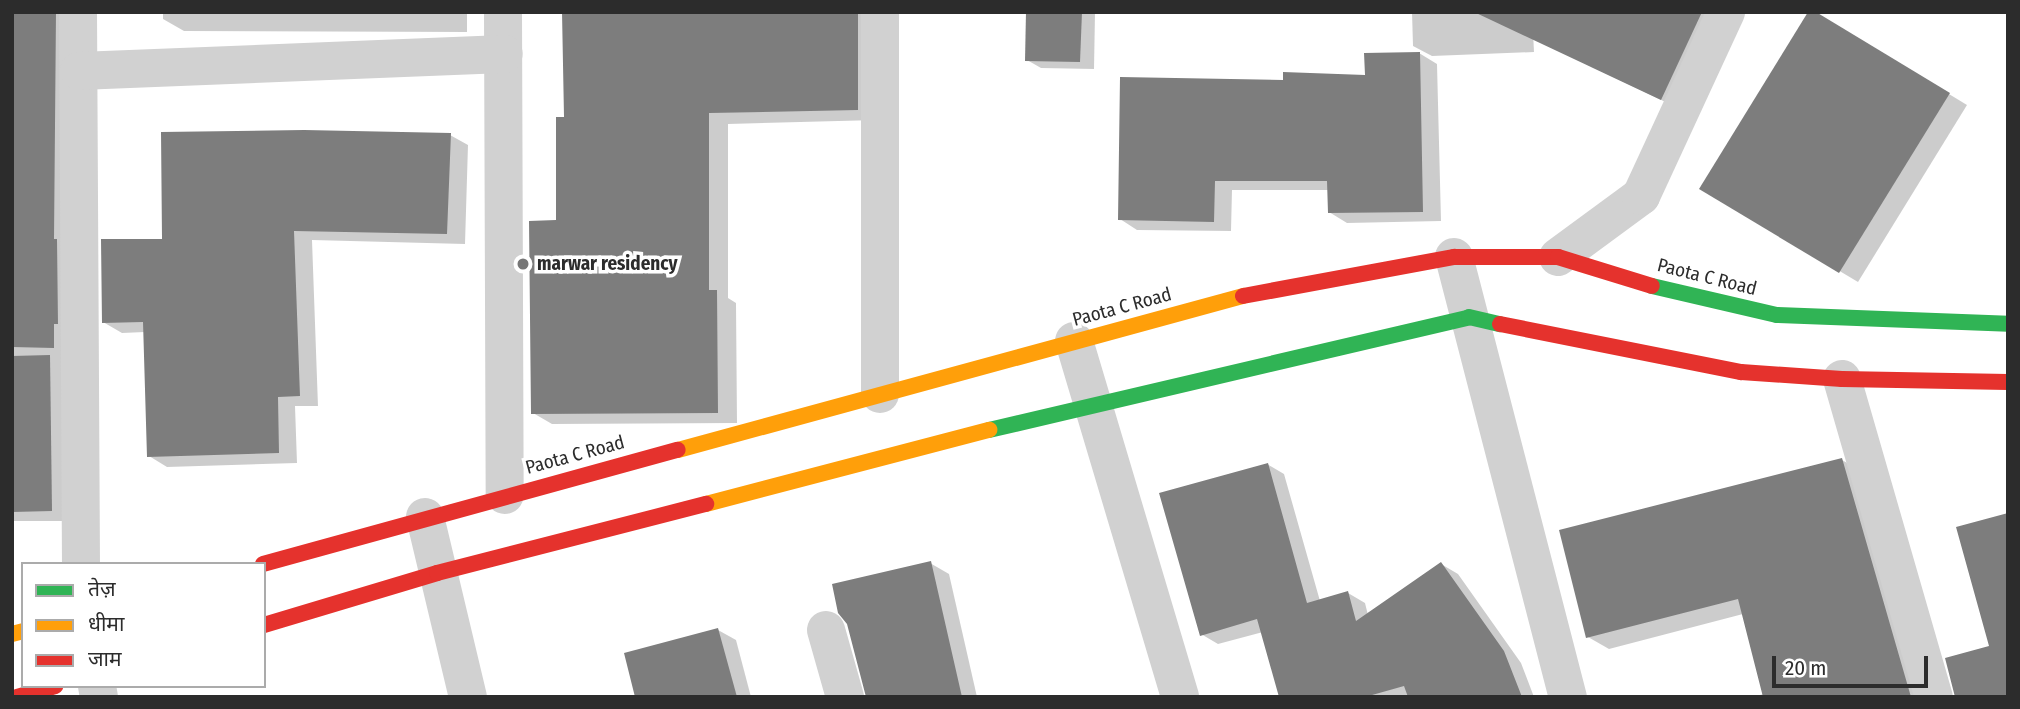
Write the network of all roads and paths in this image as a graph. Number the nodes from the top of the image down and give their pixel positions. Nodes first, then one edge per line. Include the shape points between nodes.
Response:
1 (79, 12) edge
2 (503, 12) edge
3 (880, 12) edge
4 (1726, 12) edge
5 (504, 54) junction
6 (79, 71) junction
7 (1454, 257) junction
8 (1558, 257) junction
9 (1469, 317) junction
10 (2008, 324) edge
11 (1074, 341) junction
12 (1842, 379) junction
13 (2008, 382) edge
14 (880, 394) junction
15 (1091, 404) junction
16 (505, 495) junction
17 (425, 517) junction
18 (81, 562) edge
19 (266, 563) edge
20 (437, 573) junction
21 (266, 624) edge
22 (826, 630) dead end
23 (48, 688) edge
24 (17, 697) edge
25 (468, 697) edge
26 (845, 697) edge
27 (1180, 697) edge
28 (1569, 697) edge
29 (1934, 697) edge

1 - 6 street
2 - 5 street
3 - 14 street
4 - 8 street via 1641,196
5 - 6 street
5 - 16 street
6 - 18 street
7 - 8 street, Paota C Road
7 - 9 street
7 - 11 street, Paota C Road via 1265,290
8 - 10 street, Paota C Road via 1679,294 1777,315
9 - 12 street via 1741,372
9 - 15 street
9 - 28 street
11 - 14 street, Paota C Road
11 - 15 street
12 - 13 street
12 - 29 street
14 - 16 street, Paota C Road
15 - 20 street
15 - 27 street
16 - 17 street, Paota C Road
17 - 19 street, Paota C Road
17 - 20 street
20 - 21 street
20 - 25 street
22 - 26 street
23 - 24 street

